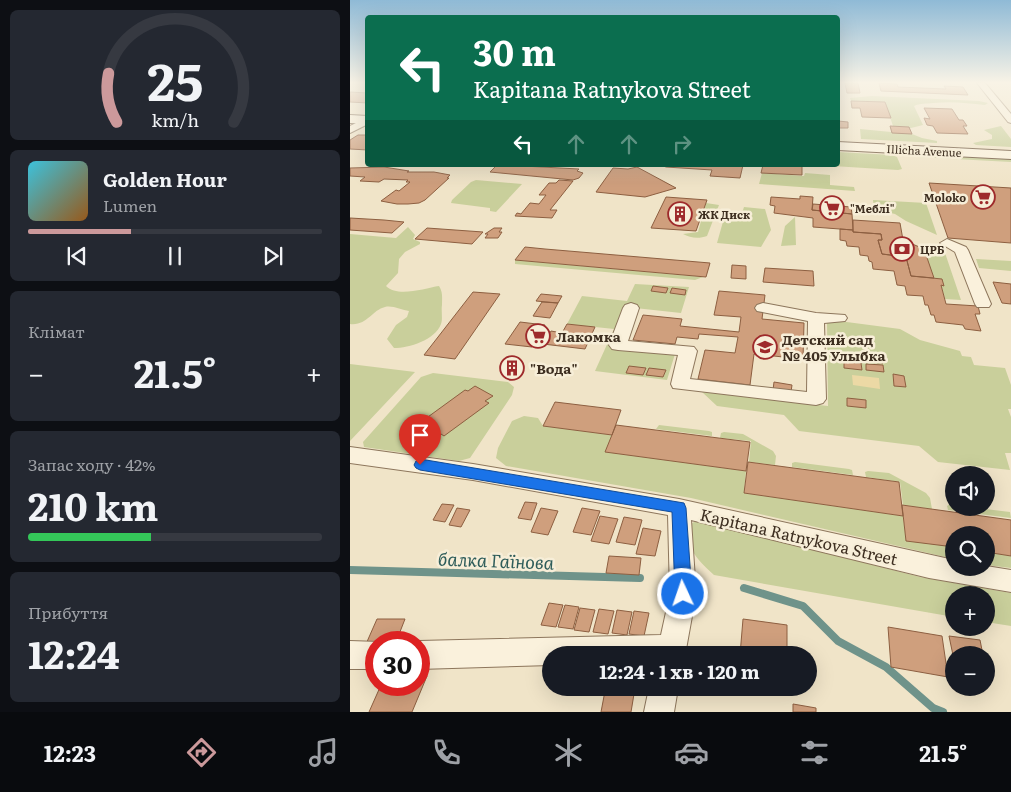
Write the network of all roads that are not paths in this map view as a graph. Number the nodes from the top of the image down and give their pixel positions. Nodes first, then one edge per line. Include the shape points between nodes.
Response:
1 (350, 119) edge
2 (365, 120) edge
3 (365, 121) edge
4 (350, 130) edge
5 (840, 146) edge
6 (1011, 155) edge
7 (947, 243) dead end
8 (983, 304) dead end
9 (631, 308) dead end
10 (764, 308) dead end
11 (816, 318) junction
12 (839, 318) dead end
13 (350, 455) edge
14 (679, 508) junction
15 (1011, 581) edge
16 (673, 646) edge
17 (542, 654) edge
18 (350, 655) edge
19 (365, 655) edge
20 (430, 655) edge
21 (662, 696) edge
22 (659, 712) edge

1 - 2 main road
3 - 4 street
5 - 6 main road, Illicha Avenue
7 - 8 street via 962,250
9 - 11 street via 618,345 688,352 680,384 816,399
10 - 11 street
11 - 12 street
13 - 14 street, Kapitana Ratnykova Street via 473,472
14 - 15 street, Kapitana Ratnykova Street via 929,567
14 - 16 street via 683,594
17 - 20 street
18 - 19 street
21 - 22 street

